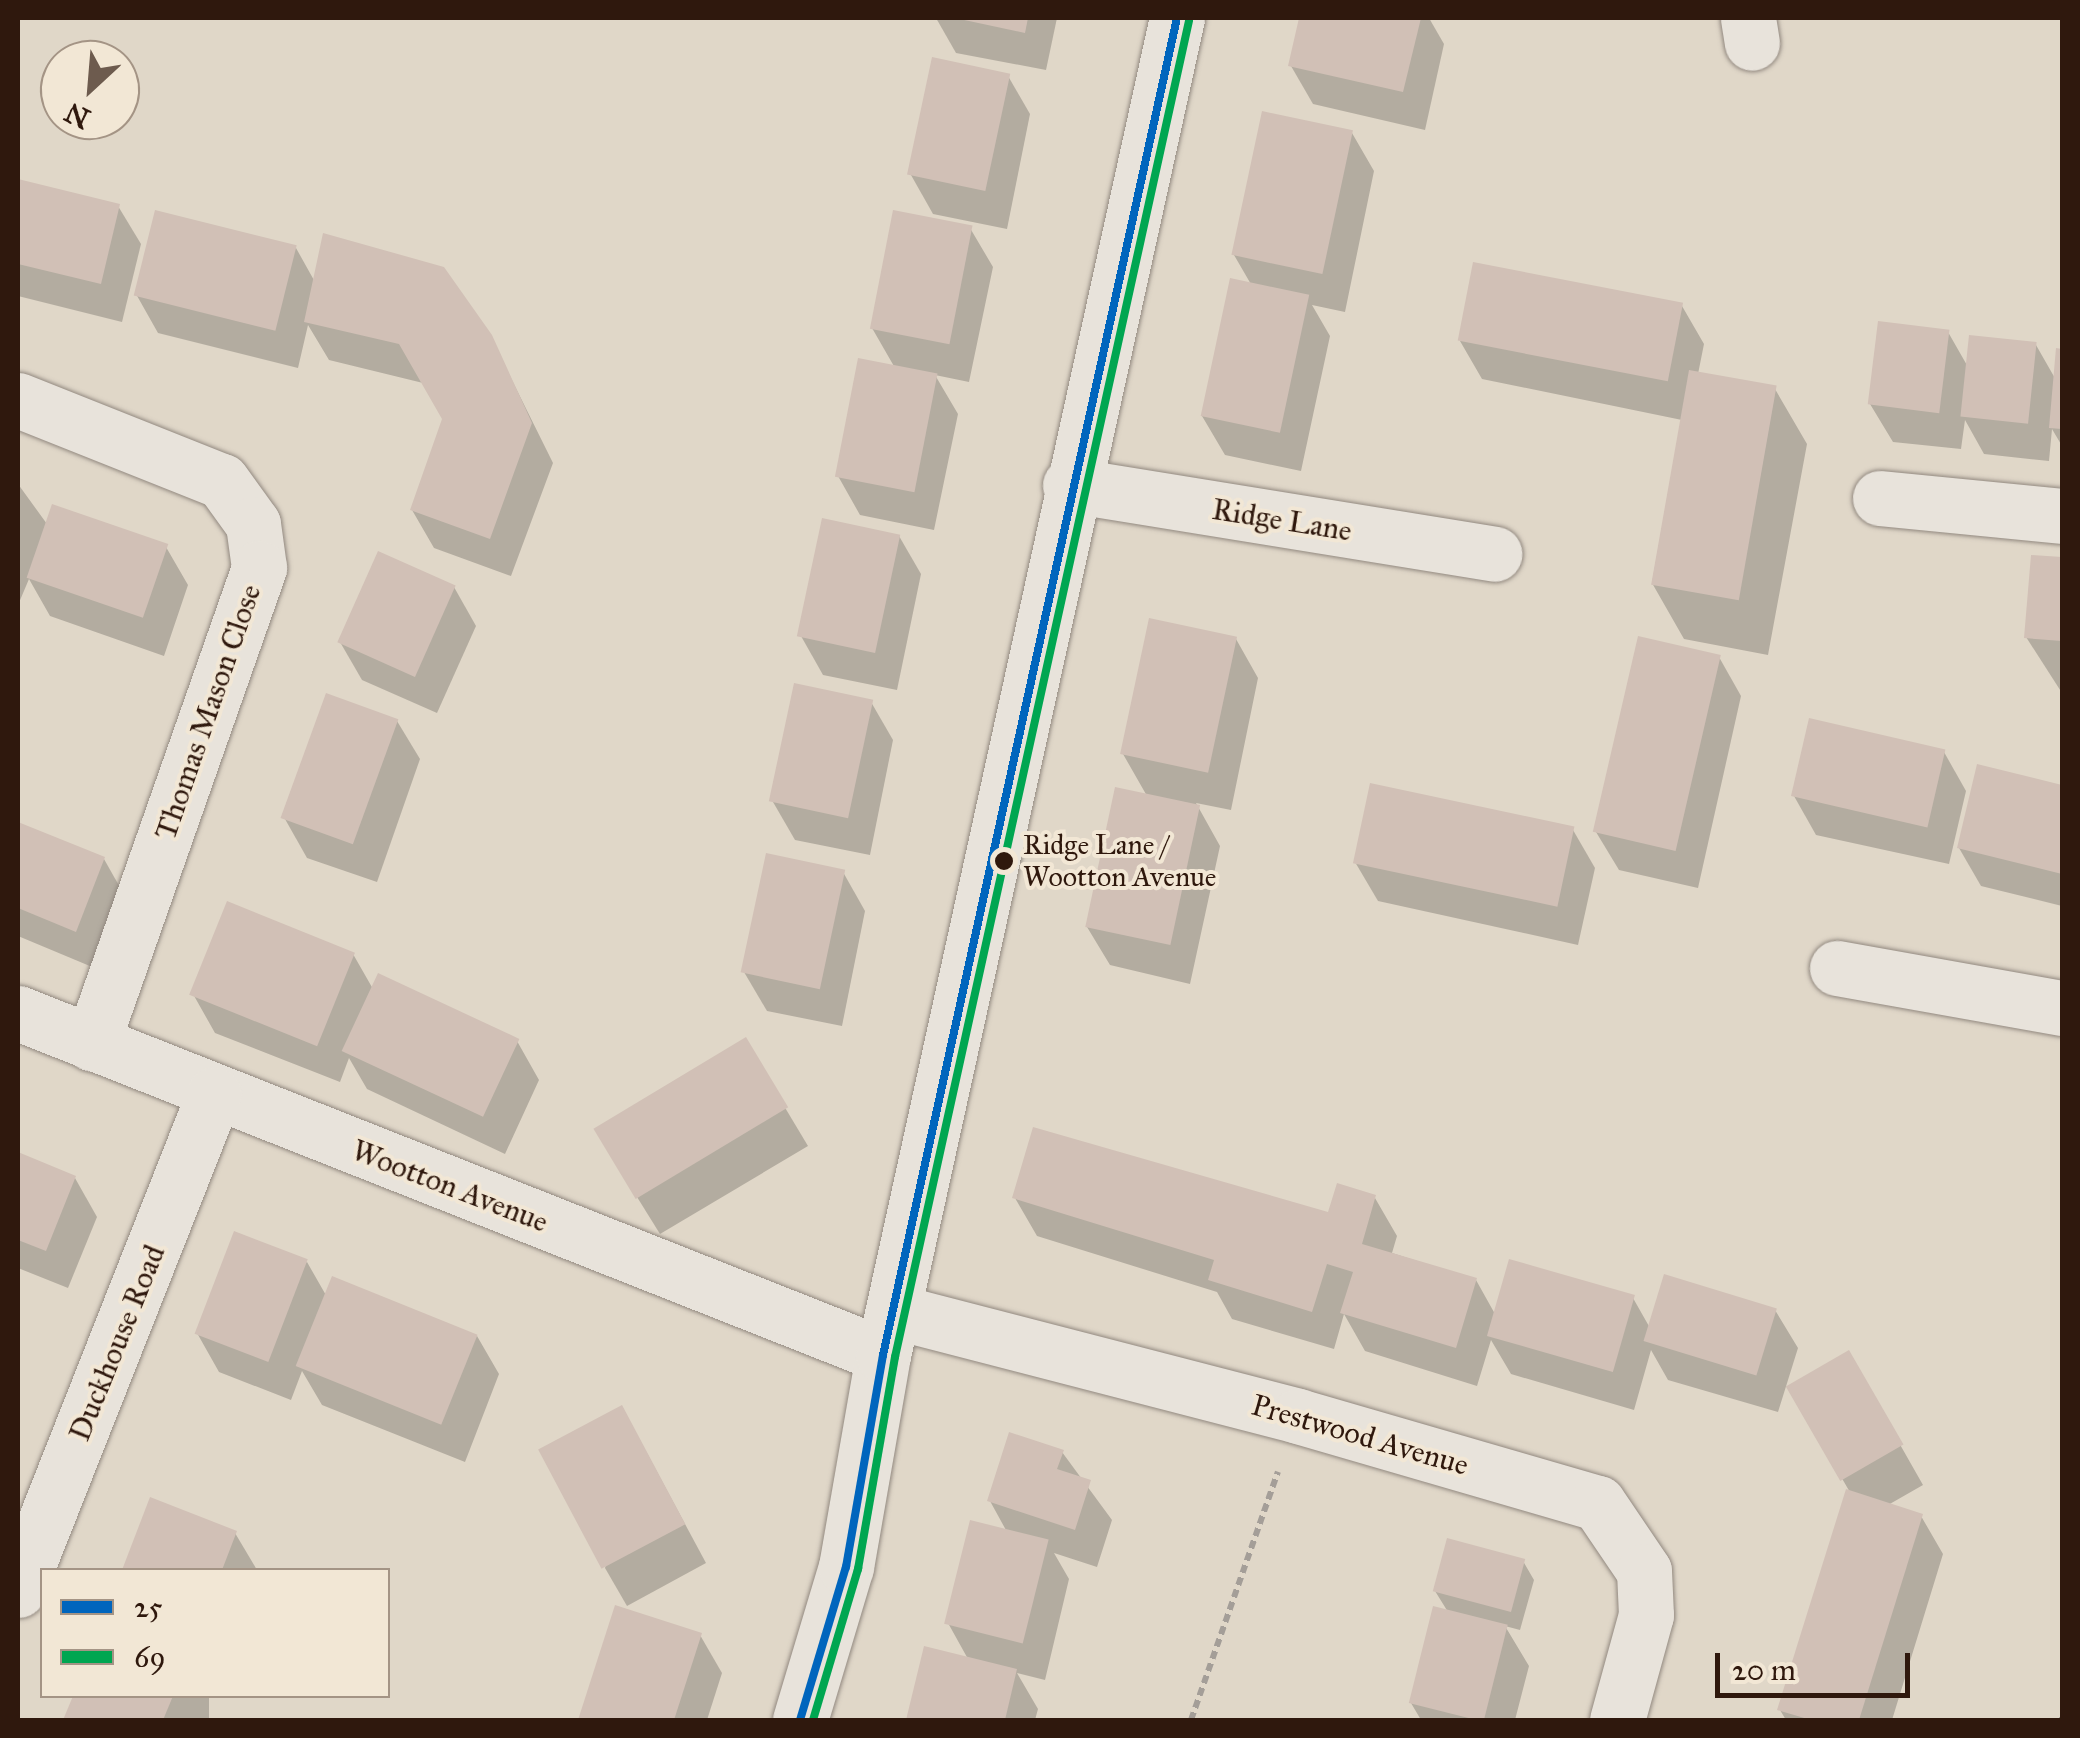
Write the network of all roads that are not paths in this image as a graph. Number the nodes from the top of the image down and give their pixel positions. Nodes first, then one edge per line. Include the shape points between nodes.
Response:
1 (1177, 18) edge
2 (18, 400) edge
3 (1070, 485) junction
4 (1880, 498) dead end
5 (2062, 516) edge
6 (1494, 554) dead end
7 (1837, 968) dead end
8 (2062, 1008) edge
9 (18, 1013) edge
10 (92, 1043) junction
11 (214, 1094) junction
12 (888, 1333) junction
13 (18, 1590) edge
14 (800, 1720) edge
15 (1617, 1720) edge

1 - 3 street
2 - 10 street, Thomas Mason Close via 222,481 253,524 259,568
3 - 6 street, Ridge Lane
3 - 12 street
4 - 5 street
7 - 8 street
9 - 10 street, Wootton Avenue
10 - 11 street, Wootton Avenue
11 - 12 street, Wootton Avenue
11 - 13 street, Duckhouse Road
12 - 14 street via 846,1567
12 - 15 street, Prestwood Avenue via 1298,1416 1598,1503 1644,1571 1646,1615

